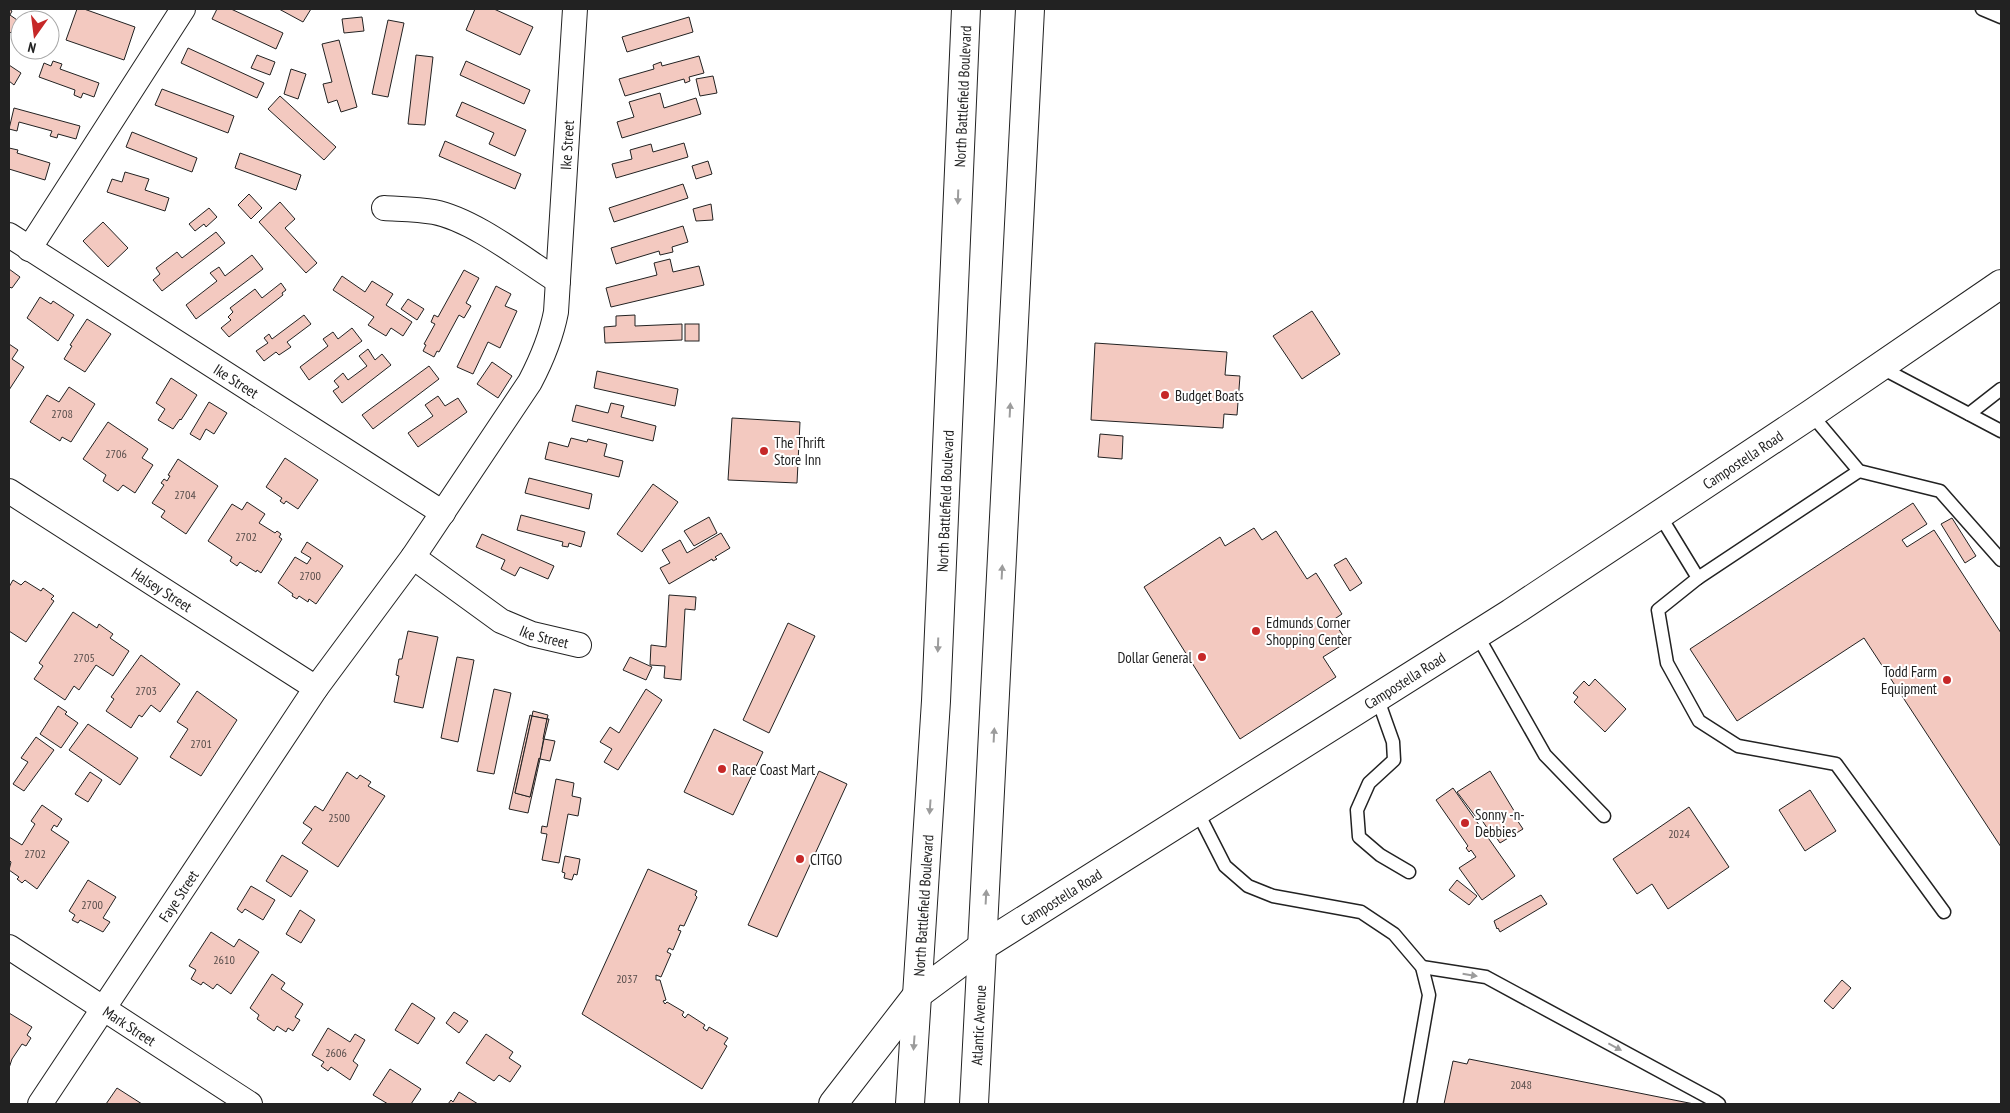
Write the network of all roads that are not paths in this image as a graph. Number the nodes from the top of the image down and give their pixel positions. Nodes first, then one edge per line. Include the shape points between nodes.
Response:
1 (183, 9) edge
2 (575, 9) edge
3 (966, 9) edge
4 (1030, 9) edge
5 (1982, 9) edge
6 (2001, 17) edge
7 (384, 208) dead end
8 (9, 235) edge
9 (29, 249) junction
10 (558, 281) junction
11 (2001, 284) edge
12 (1878, 366) junction
13 (2001, 389) edge
14 (1811, 414) junction
15 (1969, 414) junction
16 (2001, 431) edge
17 (1859, 471) junction
18 (9, 491) edge
19 (443, 513) junction
20 (1658, 514) junction
21 (414, 556) junction
22 (2001, 560) edge
23 (1698, 578) junction
24 (1476, 635) junction
25 (579, 644) dead end
26 (316, 688) junction
27 (1377, 697) junction
28 (1196, 810) junction
29 (1604, 816) dead end
30 (1409, 872) dead end
31 (1944, 912) dead end
32 (9, 946) edge
33 (983, 946) junction
34 (1422, 967) junction
35 (918, 994) junction
36 (103, 1008) junction
37 (1717, 1103) edge
38 (40, 1104) edge
39 (250, 1104) edge
40 (834, 1104) edge
41 (910, 1104) edge
42 (974, 1104) edge
43 (1410, 1104) edge

1 - 9 street
2 - 10 street, Ike Street
3 -> 35 main road, North Battlefield Boulevard via 936,701
33 -> 4 main road
5 - 6 lane
7 - 10 street via 434,212 455,219
8 - 9 street, Ike Street
9 - 19 street, Ike Street
10 - 19 street, Ike Street via 552,330 540,364
11 - 12 main road, Campostella Road
12 - 14 main road, Campostella Road
12 - 15 lane
13 - 15 lane
14 - 17 lane
14 - 20 main road, Campostella Road
15 - 16 lane
17 - 22 lane via 1940,491
17 - 23 lane
18 - 26 street, Halsey Street
19 - 21 street, Ike Street
20 - 23 lane
20 - 24 main road, Campostella Road
21 - 25 street, Ike Street via 501,621 532,634
21 - 26 street, Ike Street
23 - 31 lane via 1658,610 1667,663 1700,721 1738,746 1836,764
24 - 27 main road, Campostella Road
24 - 29 lane via 1544,755
26 - 36 street, Faye Street
27 - 28 main road, Campostella Road
27 - 30 lane via 1393,742 1394,760 1369,783 1357,810 1359,837 1380,855
28 - 33 main road, Campostella Road
28 - 34 lane via 1225,866 1248,886 1273,896 1361,912 1394,934
32 - 36 street, Mark Street
33 - 35 main road, Campostella Road
33 - 42 main road, Atlantic Avenue
34 -> 37 lane via 1486,977
34 - 43 lane via 1429,995
35 - 40 main road, Campostella Road
35 -> 41 main road
36 - 38 street, Faye Street
36 - 39 street, Mark Street

